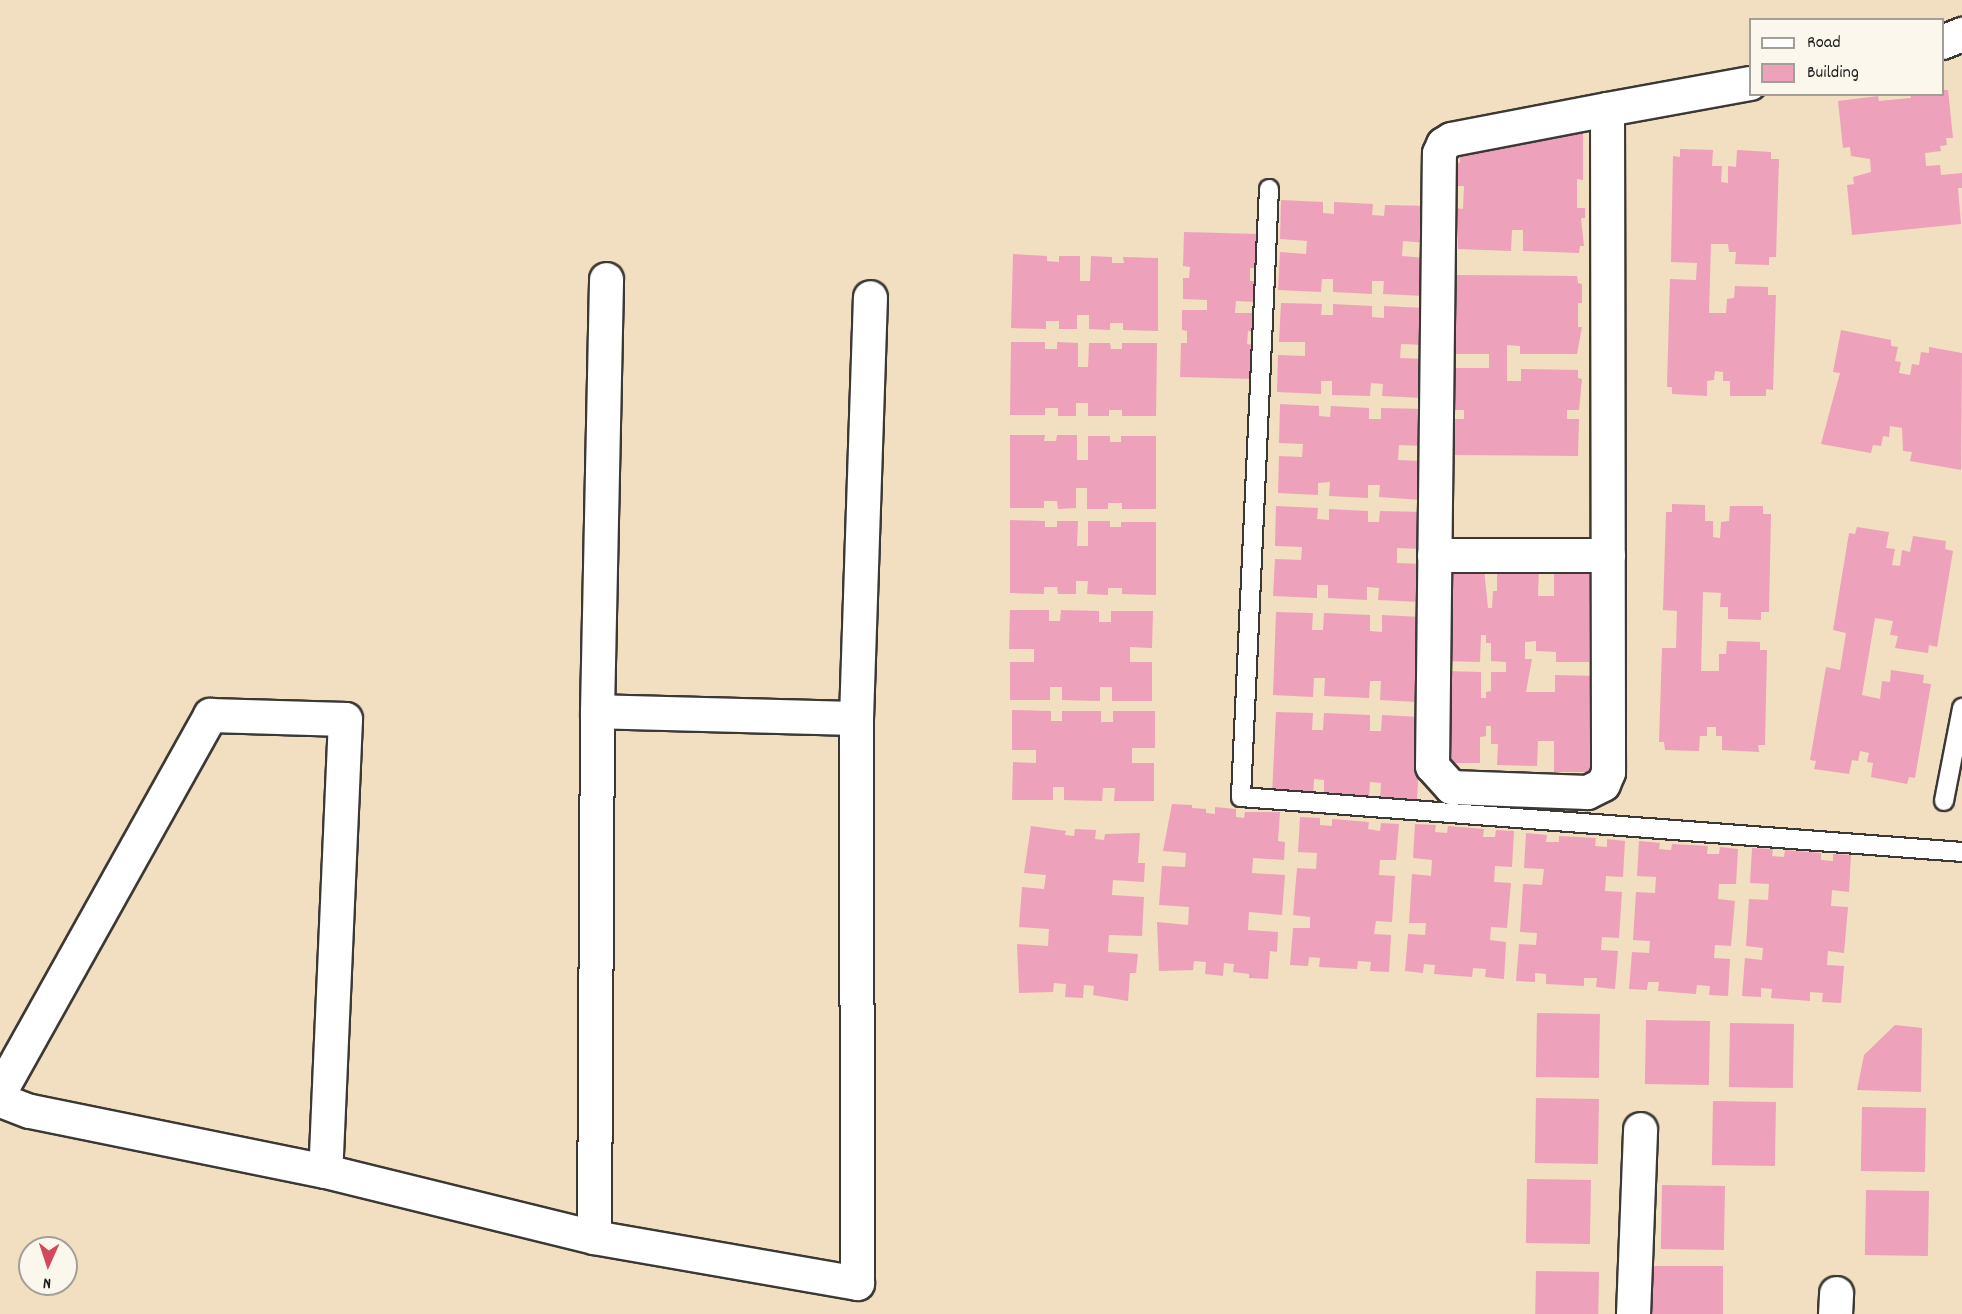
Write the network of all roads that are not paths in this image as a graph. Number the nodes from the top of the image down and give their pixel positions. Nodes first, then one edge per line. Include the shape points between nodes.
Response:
1 (1962, 34) edge
2 (1944, 41) edge
3 (1749, 83) edge
4 (1607, 109) junction
5 (1269, 189) dead end
6 (606, 279) dead end
7 (870, 297) dead end
8 (1434, 555) junction
9 (1608, 555) junction
10 (1962, 708) edge
11 (597, 711) junction
12 (856, 718) junction
13 (1944, 801) dead end
14 (1962, 852) edge
15 (0, 1091) edge
16 (0, 1100) edge
17 (1640, 1129) dead end
18 (325, 1171) junction
19 (594, 1237) junction
20 (1633, 1314) edge

1 - 2 street
3 - 4 street
4 - 8 street via 1443,144 1439,153
4 - 9 street
5 - 14 lane via 1241,796
6 - 11 street
7 - 12 street
8 - 9 street
8 - 9 street via 1432,766 1439,778 1451,787 1587,792 1602,784 1608,772
10 - 13 lane
11 - 12 street
11 - 19 street
12 - 19 street via 857,1283
15 - 18 street via 210,715 345,719
16 - 18 street via 29,1111
17 - 20 street
18 - 19 street

